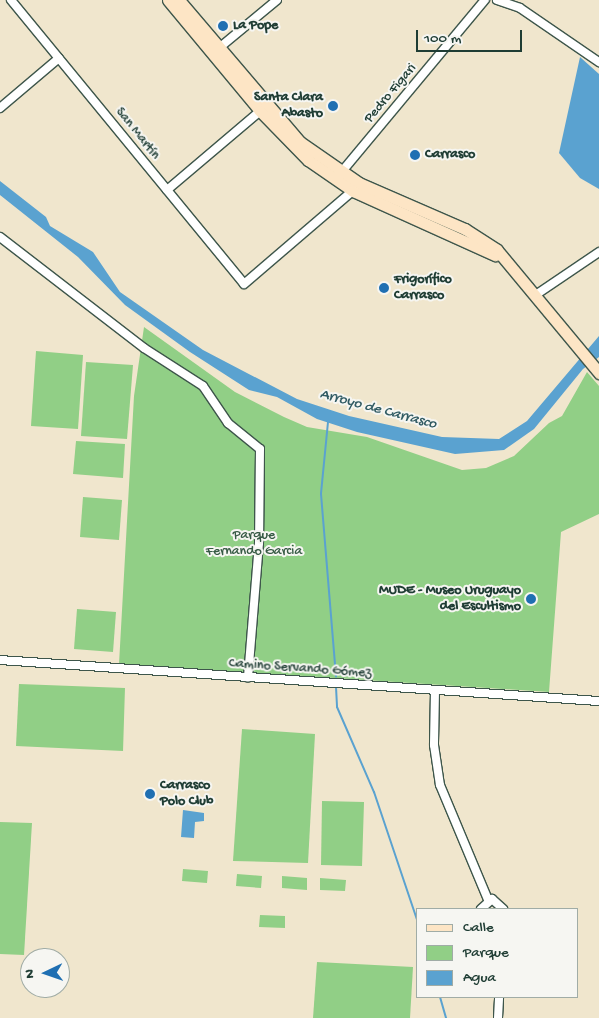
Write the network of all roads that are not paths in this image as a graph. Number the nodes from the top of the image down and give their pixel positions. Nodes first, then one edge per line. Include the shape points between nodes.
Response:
1 (168, 0) edge
2 (179, 0) edge
3 (277, 0) edge
4 (485, 0) edge
5 (497, 0) edge
6 (14, 1) edge
7 (219, 48) junction
8 (59, 58) junction
9 (599, 62) edge
10 (0, 108) edge
11 (260, 111) junction
12 (338, 176) junction
13 (356, 187) junction
14 (167, 190) junction
15 (0, 237) edge
16 (599, 252) edge
17 (537, 294) junction
18 (599, 373) edge
19 (0, 660) edge
20 (248, 678) junction
21 (435, 691) junction
22 (599, 701) edge
23 (488, 900) junction
24 (482, 908) edge
25 (502, 908) edge
26 (499, 998) edge
27 (498, 1018) edge

1 - 11 main road
2 - 7 main road
3 - 7 street
4 - 12 street, Pedro Figari
5 - 9 street via 520,8
6 - 8 street, San Martín
7 - 12 main road via 289,130
8 - 10 street
8 - 14 street, San Martín
11 - 12 main road via 294,148
11 - 14 street
12 - 13 main road
13 - 14 street, San Martín via 244,284
13 - 17 main road via 503,258
15 - 20 street via 144,348 203,386 228,422 260,449 258,572
16 - 17 street
17 - 18 main road
19 - 20 street, Camino Servando Gómez
20 - 21 street, Camino Servando Gómez
21 - 22 street, Camino Servando Gómez
21 - 23 street via 434,745 440,785
23 - 24 street
23 - 25 street via 498,902
26 - 27 street

